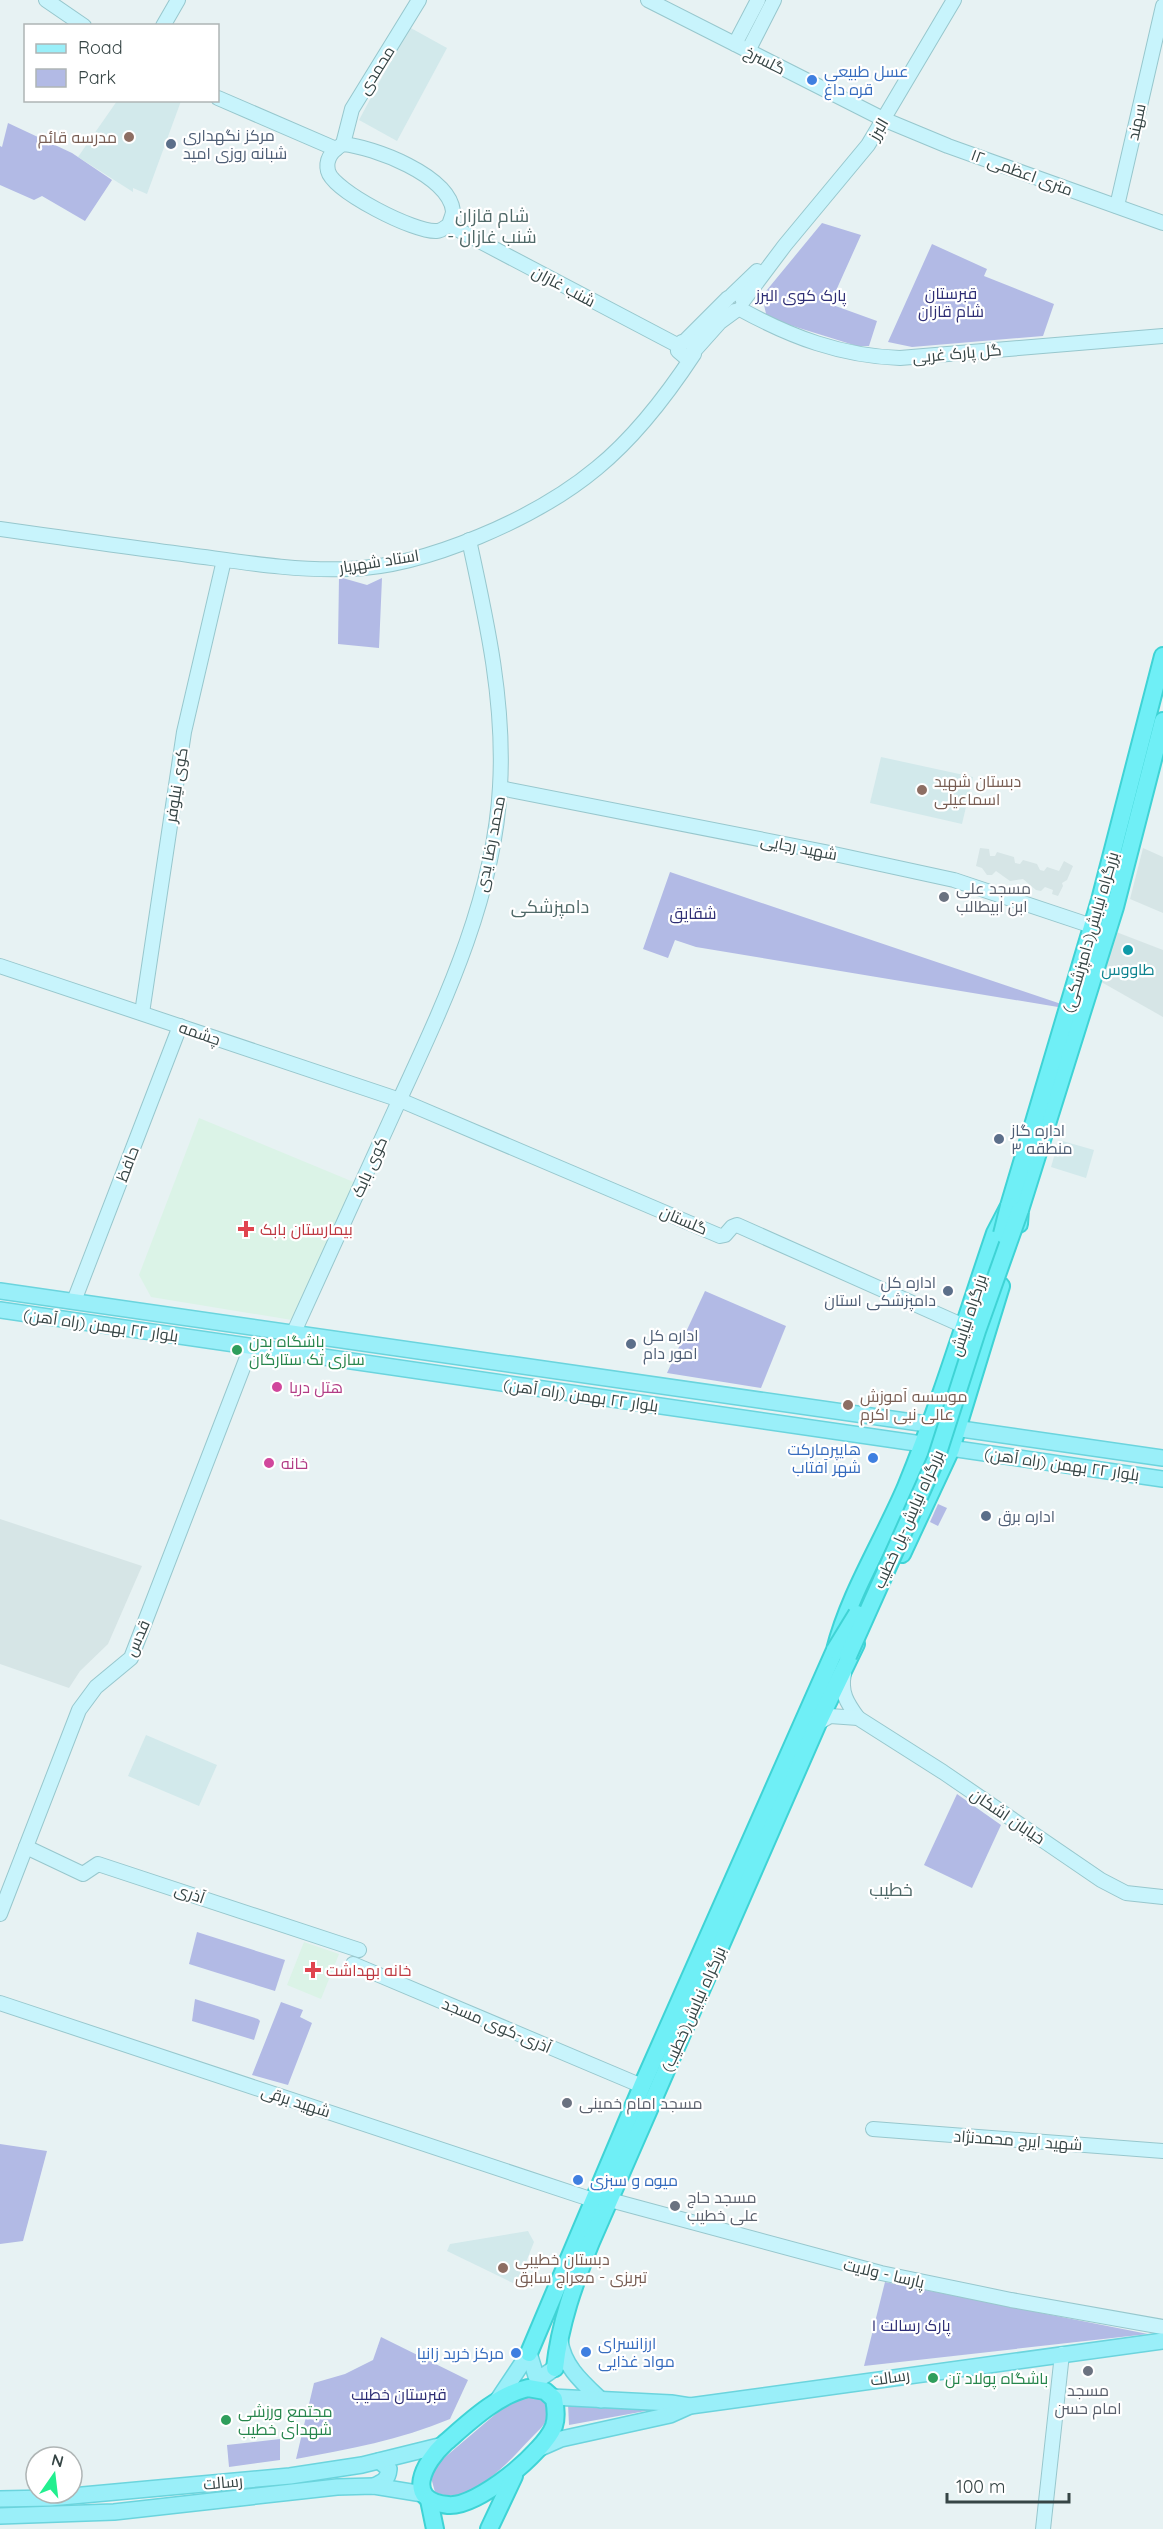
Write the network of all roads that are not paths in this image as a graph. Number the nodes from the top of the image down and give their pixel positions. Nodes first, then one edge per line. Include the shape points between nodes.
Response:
1 (46, 0) edge
2 (178, 0) edge
3 (419, 0) edge
4 (648, 0) edge
5 (758, 0) edge
6 (774, 0) edge
7 (954, 0) edge
8 (1163, 6) edge
9 (81, 24) edge
10 (164, 24) edge
11 (735, 44) junction
12 (748, 51) junction
13 (219, 98) edge
14 (883, 119) junction
15 (339, 147) junction
16 (1117, 206) junction
17 (1163, 223) edge
18 (449, 225) junction
19 (737, 303) junction
20 (1163, 336) edge
21 (687, 348) junction
22 (0, 529) edge
23 (469, 540) junction
24 (224, 560) junction
25 (1163, 656) edge
26 (1163, 721) edge
27 (500, 788) junction
28 (1092, 926) junction
29 (0, 966) edge
30 (142, 1013) junction
31 (180, 1026) junction
32 (400, 1100) junction
33 (1015, 1208) junction
34 (0, 1291) edge
35 (74, 1301) junction
36 (0, 1310) edge
37 (964, 1326) junction
38 (294, 1332) junction
39 (251, 1347) junction
40 (951, 1365) junction
41 (974, 1371) junction
42 (931, 1425) junction
43 (957, 1429) junction
44 (923, 1444) junction
45 (951, 1449) junction
46 (1163, 1458) edge
47 (1163, 1479) edge
48 (903, 1493) junction
49 (926, 1503) junction
50 (894, 1515) junction
51 (916, 1525) junction
52 (842, 1653) junction
53 (858, 1718) junction
54 (818, 1723) junction
55 (26, 1847) junction
56 (1163, 1897) edge
57 (0, 1914) edge
58 (359, 1950) dead end
59 (353, 1964) dead end
60 (0, 2004) edge
61 (642, 2086) junction
62 (873, 2129) dead end
63 (1163, 2151) edge
64 (593, 2200) junction
65 (610, 2200) junction
66 (1163, 2327) edge
67 (560, 2330) junction
68 (1163, 2341) edge
69 (529, 2353) junction
70 (1062, 2354) junction
71 (555, 2368) junction
72 (550, 2395) junction
73 (601, 2400) junction
74 (497, 2401) junction
75 (690, 2406) junction
76 (443, 2445) junction
77 (536, 2450) junction
78 (379, 2461) junction
79 (521, 2463) junction
80 (374, 2486) junction
81 (426, 2497) junction
82 (0, 2499) edge
83 (0, 2516) edge
84 (435, 2529) edge
85 (489, 2529) edge
86 (1043, 2529) edge

1 - 9 street
2 - 10 street
3 - 15 street, محمدی via 352,109
4 - 11 street, گلسرخ
5 - 11 street
6 - 12 street
7 - 14 street, البرز
8 - 16 street, سهند
11 - 12 street, گلسرخ
12 - 14 street, گلسرخ
13 - 15 street
14 - 16 street, ۱۲ متری اعظمی
14 - 19 street, البرز via 868,145
15 - 18 street via 381,152 430,180 453,211
15 - 18 street, محمدی via 327,162 336,184 394,219 418,228 438,231
16 - 17 street, ۱۲ متری اعظمی
18 - 21 street, شنب غازان
19 - 20 street, گل پارک غربی via 758,319 806,342 865,357 900,358
19 - 21 street, البرز
21 - 23 street, استاد شهریار via 668,389 644,421 590,473 556,499
22 - 24 street, استاد شهریار
23 - 24 street, استاد شهریار via 397,562 349,569 265,566
23 - 27 street, محمد رضا یدی via 498,688
24 - 30 street, کوی نیلوفر via 184,732
25 - 28 highway, بزرگراه نیایش(دامپزشکی)
26 - 33 highway, بزرگراه نیایش(دامپزشکی) via 1115,907
27 - 28 street, شهید رجایی via 954,880
27 - 32 street, محمد رضا یدی via 492,848 469,939
28 - 33 highway, بزرگراه نیایش(دامپزشکی)
29 - 30 street, چشمه
30 - 31 street, چشمه
31 - 32 street, چشمه
31 - 35 street, حافظ
32 - 37 street, گلستان via 720,1236 737,1225
32 - 38 street, کوی بابک
33 - 37 highway, بزرگراه نیایش via 995,1233
33 - 41 highway, بزرگراه نیایش via 1017,1238
33 - 52 highway, بزرگراه نیایش-پل خطیب, bridge via 936,1459
34 - 35 main road, بلوار ۲۲ بهمن (راه آهن)
35 - 38 main road, بلوار ۲۲ بهمن (راه آهن)
36 - 39 main road, بلوار ۲۲ بهمن (راه آهن)
37 - 40 highway, بزرگراه نیایش
38 - 42 main road, بلوار ۲۲ بهمن (راه آهن)
39 - 44 main road, بلوار ۲۲ بهمن (راه آهن)
39 - 55 street, قدس via 131,1658 96,1687 79,1710
40 - 41 highway
40 - 42 highway, بزرگراه نیایش
41 - 43 highway, بزرگراه نیایش
42 - 43 main road, بلوار ۲۲ بهمن (راه آهن)
42 - 44 highway, بزرگراه نیایش
43 - 45 highway, بزرگراه نیایش
43 - 46 main road, بلوار ۲۲ بهمن (راه آهن)
44 - 45 main road, بلوار ۲۲ بهمن (راه آهن)
44 - 48 highway, بزرگراه نیایش
45 - 47 main road, بلوار ۲۲ بهمن (راه آهن)
45 - 49 highway, بزرگراه نیایش
48 - 49 highway via 906,1502 913,1506
48 - 50 highway, بزرگراه نیایش
49 - 51 highway, بزرگراه نیایش
50 - 51 highway via 906,1507 913,1510
50 - 52 highway, بزرگراه نیایش via 841,1627
51 - 52 highway, بزرگراه نیایش via 867,1628
52 - 53 street via 845,1701
52 - 54 highway, بزرگراه نیایش(خطیب)
52 - 61 highway, بزرگراه نیایش(خطیب)
53 - 54 street via 830,1716
53 - 56 street, خیابان اشکان via 1101,1880 1126,1893
54 - 65 highway, بزرگراه نیایش(خطیب)
55 - 57 street, قدس
55 - 58 street, آذری via 83,1874 98,1864
59 - 61 street, آذری-کوی مسجد
60 - 64 street, شهید برقی
61 - 64 highway, بزرگراه نیایش(خطیب)
62 - 63 street, شهید ایرج محمدنژاد
64 - 69 highway, بزرگراه نیایش(خطیب)
65 - 66 street, پارسا - ولایت via 881,2273
65 - 67 highway, بزرگراه نیایش(خطیب) via 574,2284
67 - 71 highway, بزرگراه نیایش(خطیب)
67 - 73 main road via 565,2360
68 - 70 main road, رسالت
69 - 71 main road via 536,2376 542,2378
69 - 74 main road
70 - 75 main road, رسالت
70 - 86 street
71 - 72 main road
72 - 73 main road, رسالت
72 - 74 highway via 528,2388
72 - 77 highway via 556,2420
73 - 75 main road, رسالت
74 - 76 highway
75 - 77 main road, رسالت via 670,2415 561,2439
76 - 78 main road, رسالت
76 - 81 highway via 426,2466 420,2483
77 - 79 highway
78 - 80 main road via 389,2469 389,2475
78 - 82 main road, رسالت via 290,2476
79 - 81 highway via 501,2483 471,2501 448,2505
79 - 85 highway
80 - 81 main road, رسالت
80 - 83 main road, رسالت via 114,2512
81 - 84 highway

